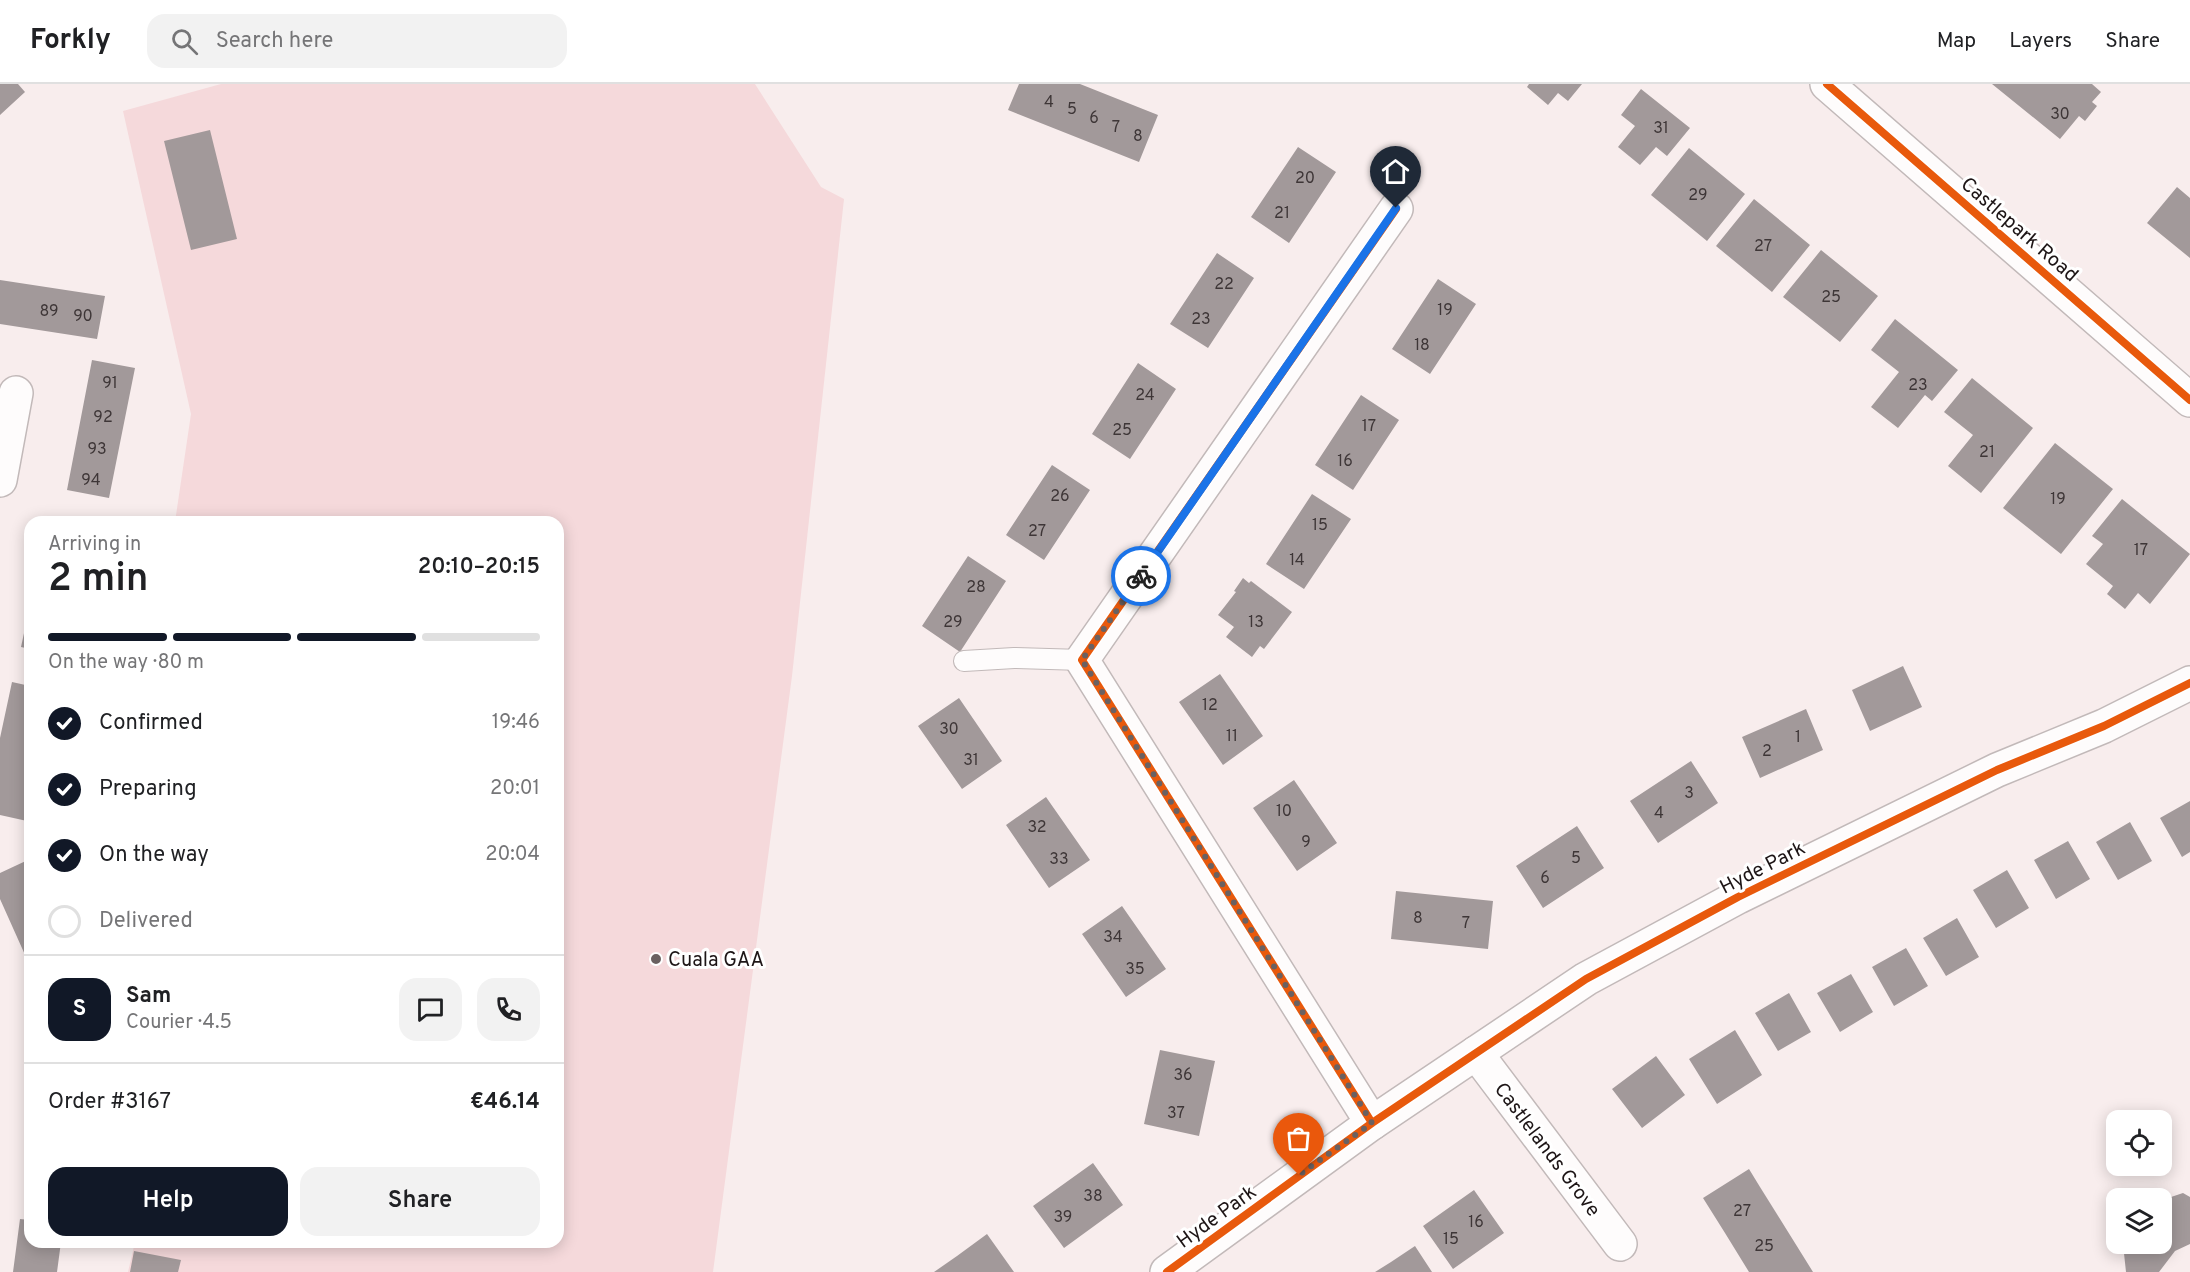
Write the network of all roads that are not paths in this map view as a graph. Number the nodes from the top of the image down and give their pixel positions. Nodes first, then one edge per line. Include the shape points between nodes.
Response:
1 (1827, 84) edge
2 (1396, 208) dead end
3 (16, 393) dead end
4 (2190, 400) edge
5 (0, 480) edge
6 (1082, 660) junction
7 (964, 661) dead end
8 (2190, 683) edge
9 (1476, 1053) junction
10 (1372, 1123) junction
11 (1620, 1245) dead end
12 (1167, 1272) edge

1 - 4 street, Castlepark Road
2 - 6 street
3 - 5 street
6 - 7 lane
6 - 10 street
8 - 9 street, Hyde Park via 2104,726 1997,770 1738,897 1586,979
9 - 10 street, Hyde Park
9 - 11 street, Castlelands Grove
10 - 12 street, Hyde Park

